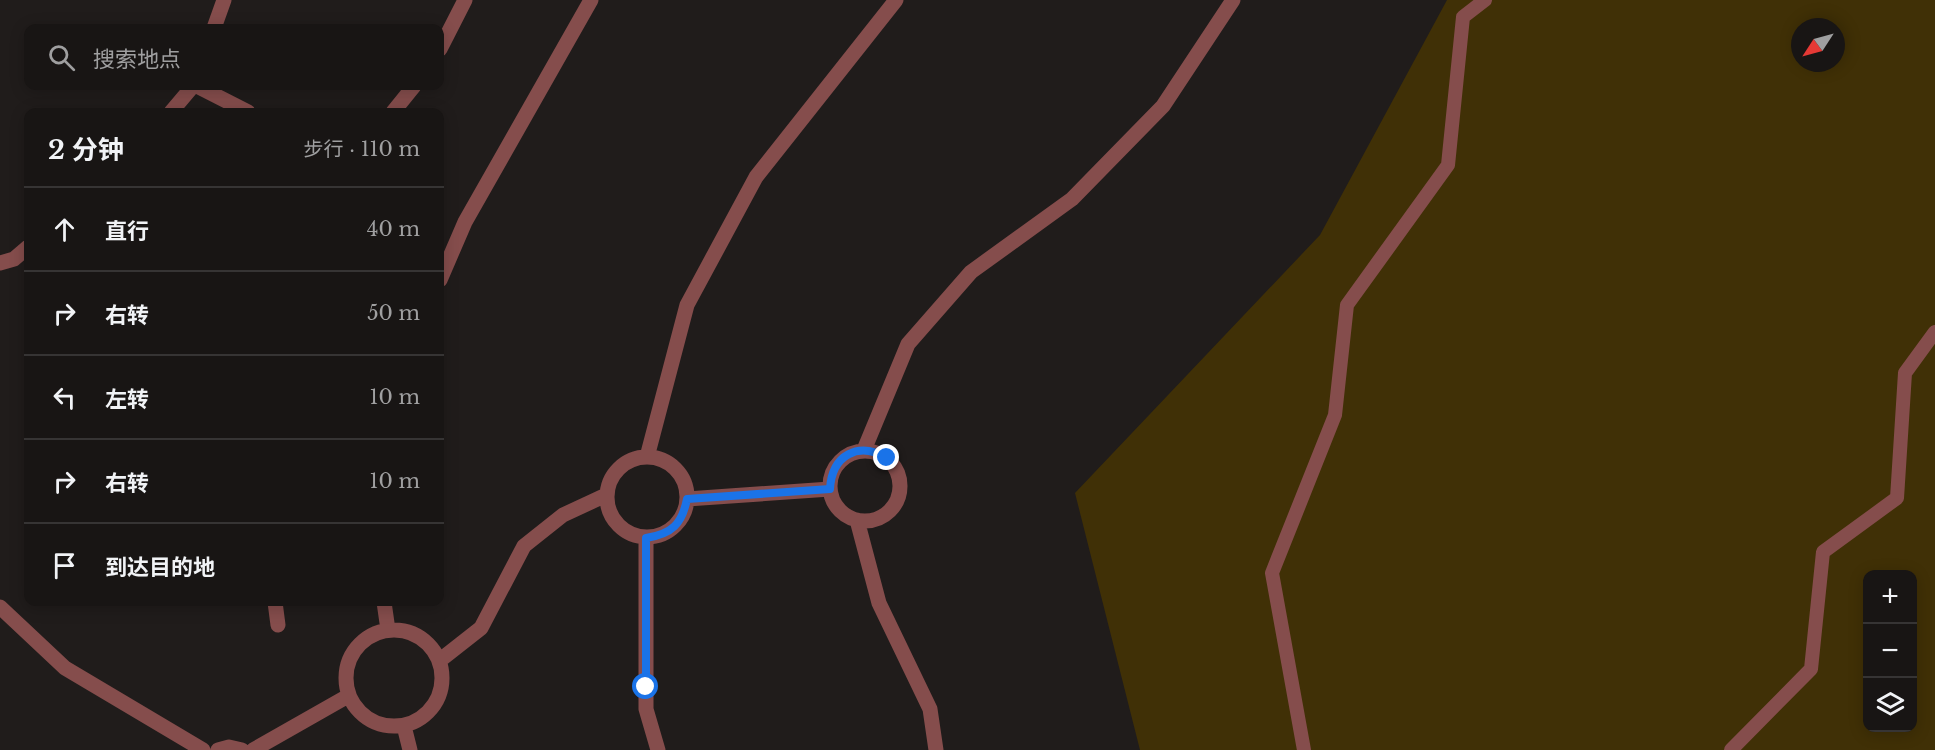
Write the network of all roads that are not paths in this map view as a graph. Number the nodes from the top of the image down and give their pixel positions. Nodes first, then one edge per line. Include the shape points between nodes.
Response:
1 (224, 0) edge
2 (465, 0) edge
3 (591, 0) edge
4 (896, 0) edge
5 (1233, 0) edge
6 (1485, 0) edge
7 (215, 24) edge
8 (444, 41) edge
9 (191, 90) edge
10 (203, 90) edge
11 (411, 90) edge
12 (175, 108) edge
13 (240, 108) edge
14 (396, 108) edge
15 (24, 250) edge
16 (0, 263) edge
17 (444, 271) edge
18 (1935, 332) edge
19 (864, 450) junction
20 (646, 457) junction
21 (830, 489) junction
22 (606, 495) junction
23 (687, 499) junction
24 (857, 520) junction
25 (646, 538) junction
26 (276, 606) edge
27 (385, 606) edge
28 (0, 607) edge
29 (278, 626) dead end
30 (388, 630) junction
31 (439, 661) junction
32 (348, 696) junction
33 (404, 726) junction
34 (203, 750) edge
35 (218, 750) edge
36 (242, 750) edge
37 (253, 750) edge
38 (410, 750) edge
39 (658, 750) edge
40 (936, 750) edge
41 (1304, 750) edge
42 (1731, 750) edge

1 - 7 street
2 - 8 street
3 - 17 street via 465,222
4 - 20 street via 756,177 687,305
5 - 19 street via 1163,105 1072,199 971,272 908,344
6 - 41 lane via 1463,18 1448,165 1347,305 1335,415 1272,573
9 - 12 street
10 - 13 street
11 - 14 street
15 - 16 street
18 - 42 lane via 1905,373 1897,498 1823,552 1811,669
19 - 21 street via 853,452 835,467
19 - 24 street via 887,458 900,478 901,489 897,501 885,514 869,521
20 - 22 street via 623,464 611,478
20 - 23 street via 660,459 676,469 686,486
21 - 23 street
21 - 24 street via 838,509
22 - 25 street via 613,520 622,529
22 - 31 street via 562,515 524,546 481,628
23 - 25 street via 679,522 670,531
24 - 40 street via 879,603 930,709
25 - 39 street via 646,709
26 - 29 street
27 - 30 street
28 - 34 street via 65,668
30 - 31 street via 419,637
30 - 32 street via 362,641 352,653 345,681
31 - 33 street via 443,678 432,709 420,720
32 - 33 street via 371,721 390,727
32 - 37 street
33 - 38 street
35 - 36 street

